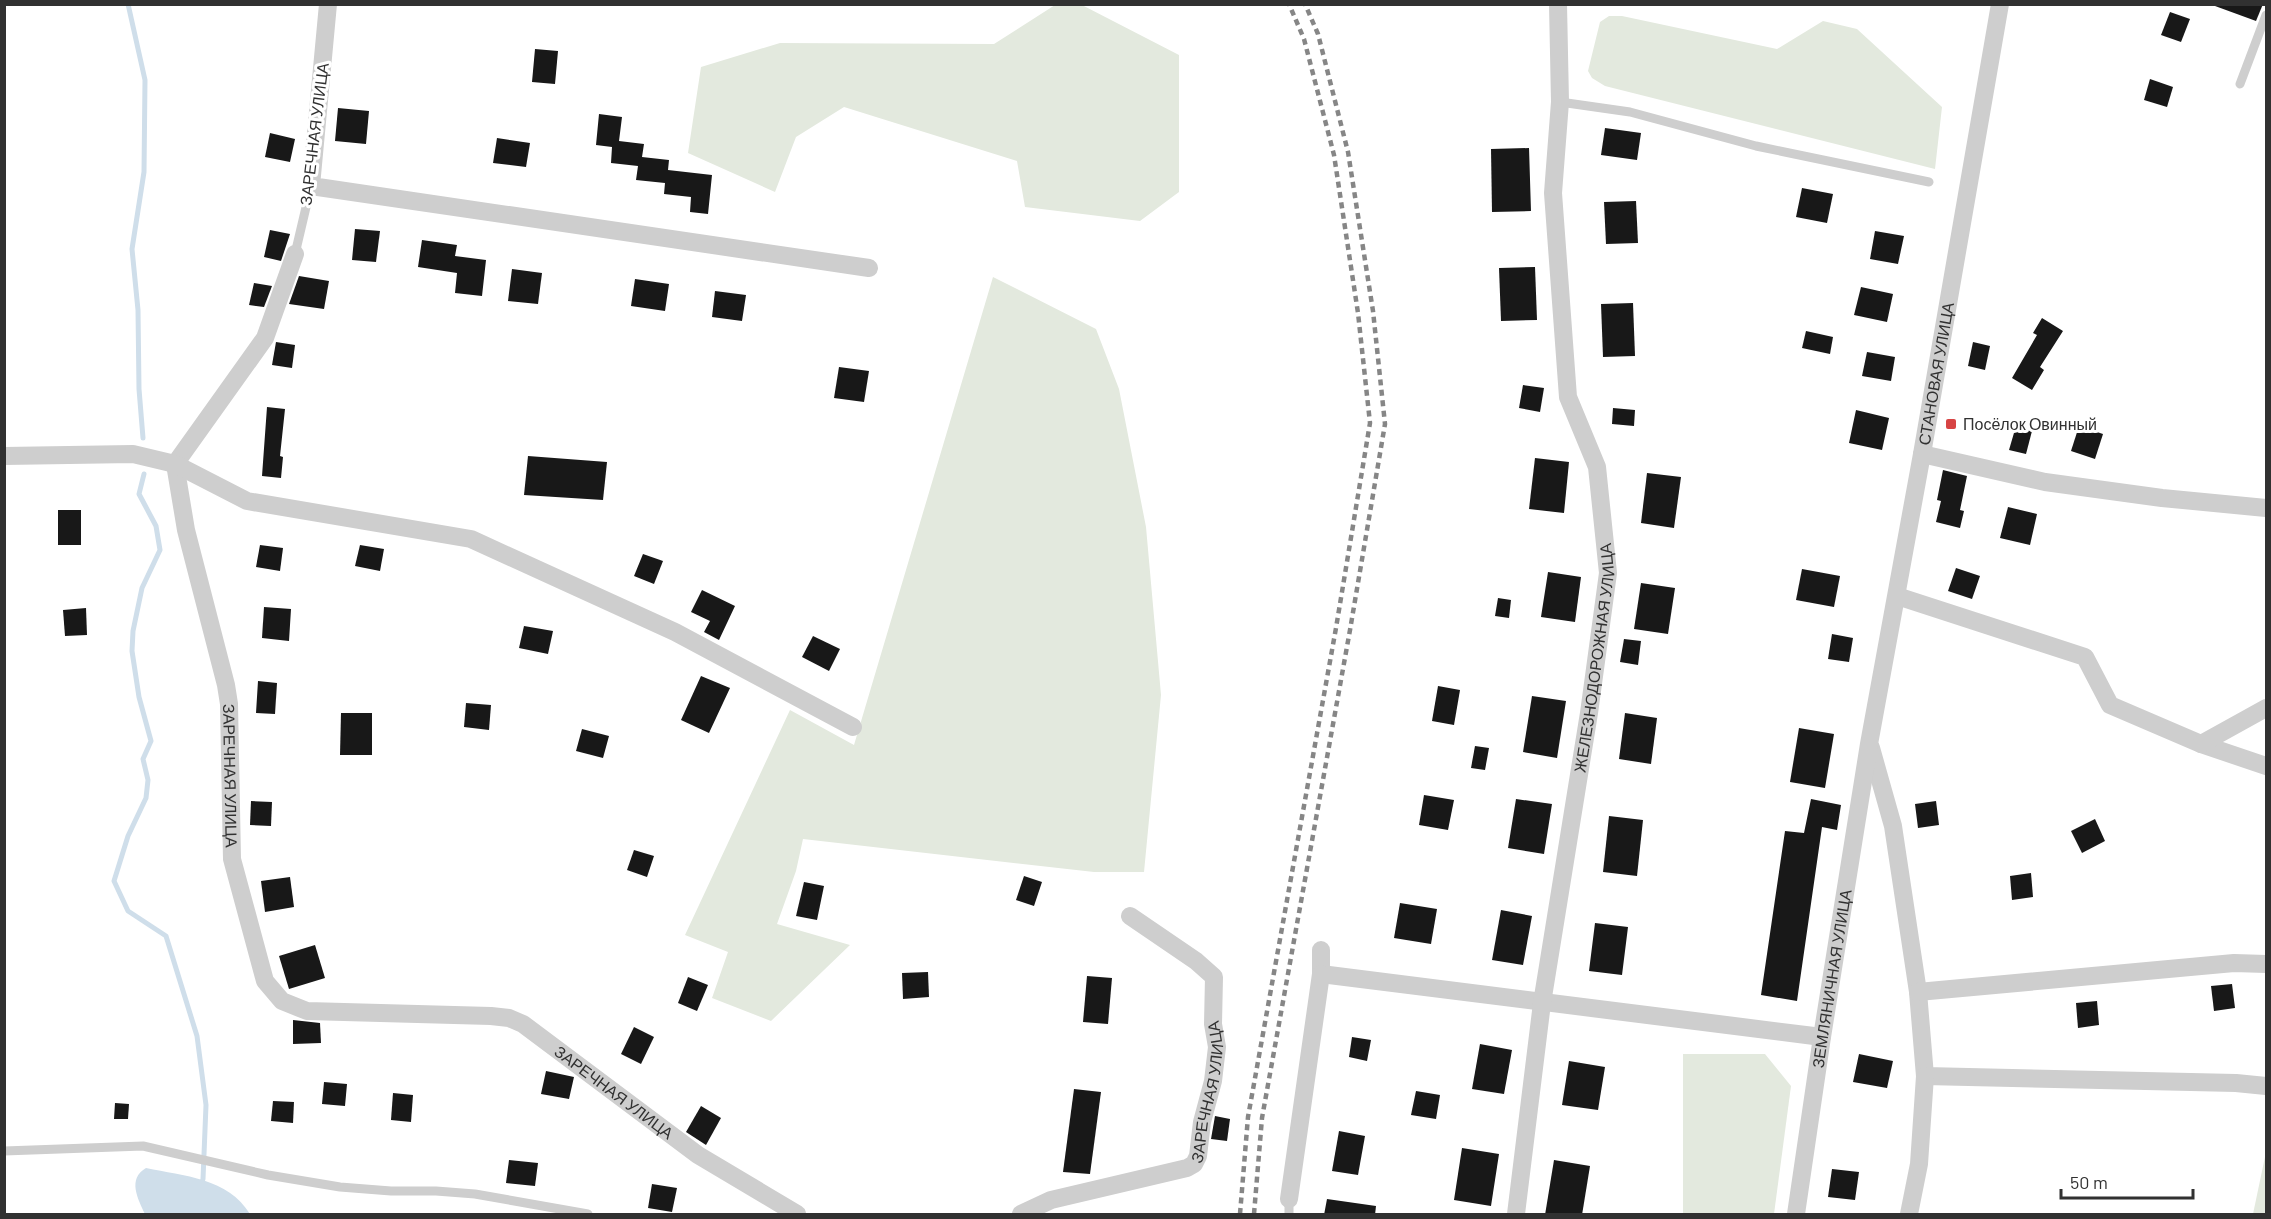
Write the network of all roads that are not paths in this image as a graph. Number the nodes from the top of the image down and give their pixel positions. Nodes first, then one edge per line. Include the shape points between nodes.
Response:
1 (328, 4) edge
2 (1558, 4) edge
3 (2000, 4) edge
4 (2266, 15) edge
5 (2240, 84) dead end
6 (1560, 102) junction
7 (1929, 182) dead end
8 (311, 186) junction
9 (295, 254) joint
10 (869, 268) dead end
11 (1922, 454) junction
12 (4, 456) edge
13 (175, 464) junction
14 (2266, 508) edge
15 (1897, 596) junction
16 (2266, 708) edge
17 (853, 727) dead end
18 (1869, 744) junction
19 (2201, 744) junction
20 (2266, 766) edge
21 (1130, 916) dead end
22 (1321, 950) dead end
23 (2266, 964) edge
24 (1321, 974) junction
25 (1918, 992) junction
26 (1542, 1003) junction
27 (1822, 1037) junction
28 (1925, 1076) junction
29 (2266, 1086) edge
30 (4, 1151) edge
31 (1289, 1207) edge
32 (588, 1215) edge
33 (797, 1215) edge
34 (1021, 1215) edge
35 (1516, 1215) edge
36 (1796, 1215) edge
37 (1909, 1215) edge

1 - 8 street, ЗАРЕЧНАЯ УЛИЦА
2 - 6 street, ЖЕЛЕЗНОДОРОЖНАЯ УЛИЦА
3 - 11 street, СТАНОВАЯ УЛИЦА
4 - 5 lane
6 - 7 lane via 1630,112 1756,146
6 - 26 street, ЖЕЛЕЗНОДОРОЖНАЯ УЛИЦА via 1552,193 1568,397 1597,467 1608,573
8 - 9 lane, ЗАРЕЧНАЯ УЛИЦА
8 - 10 street
9 - 13 street, ЗАРЕЧНАЯ УЛИЦА via 265,338
11 - 14 street via 2045,482
11 - 15 street, СТАНОВАЯ УЛИЦА
12 - 13 street via 133,454
13 - 17 street via 247,501 471,539 675,632
13 - 33 street, ЗАРЕЧНАЯ УЛИЦА via 186,530 229,704 232,859 260,967 273,993 293,1007 307,1011 509,1018 557,1048 698,1155
15 - 18 street, СТАНОВАЯ УЛИЦА
15 - 19 street via 2085,657 2110,705
16 - 19 street
18 - 25 street via 1893,826
18 - 27 street, ЗЕМЛЯНИЧНАЯ УЛИЦА
19 - 20 street
21 - 34 street, ЗАРЕЧНАЯ УЛИЦА via 1214,977 1213,1024 1217,1047 1198,1156 1187,1168 1051,1200
22 - 24 street
23 - 25 street via 2234,963
24 - 26 street
24 - 31 street
25 - 28 street
26 - 27 street
26 - 35 street, ЖЕЛЕЗНОДОРОЖНАЯ УЛИЦА
27 - 36 street, ЗЕМЛЯНИЧНАЯ УЛИЦА
28 - 29 street
28 - 37 street via 1919,1164
30 - 32 lane via 143,1146 340,1187 475,1194

